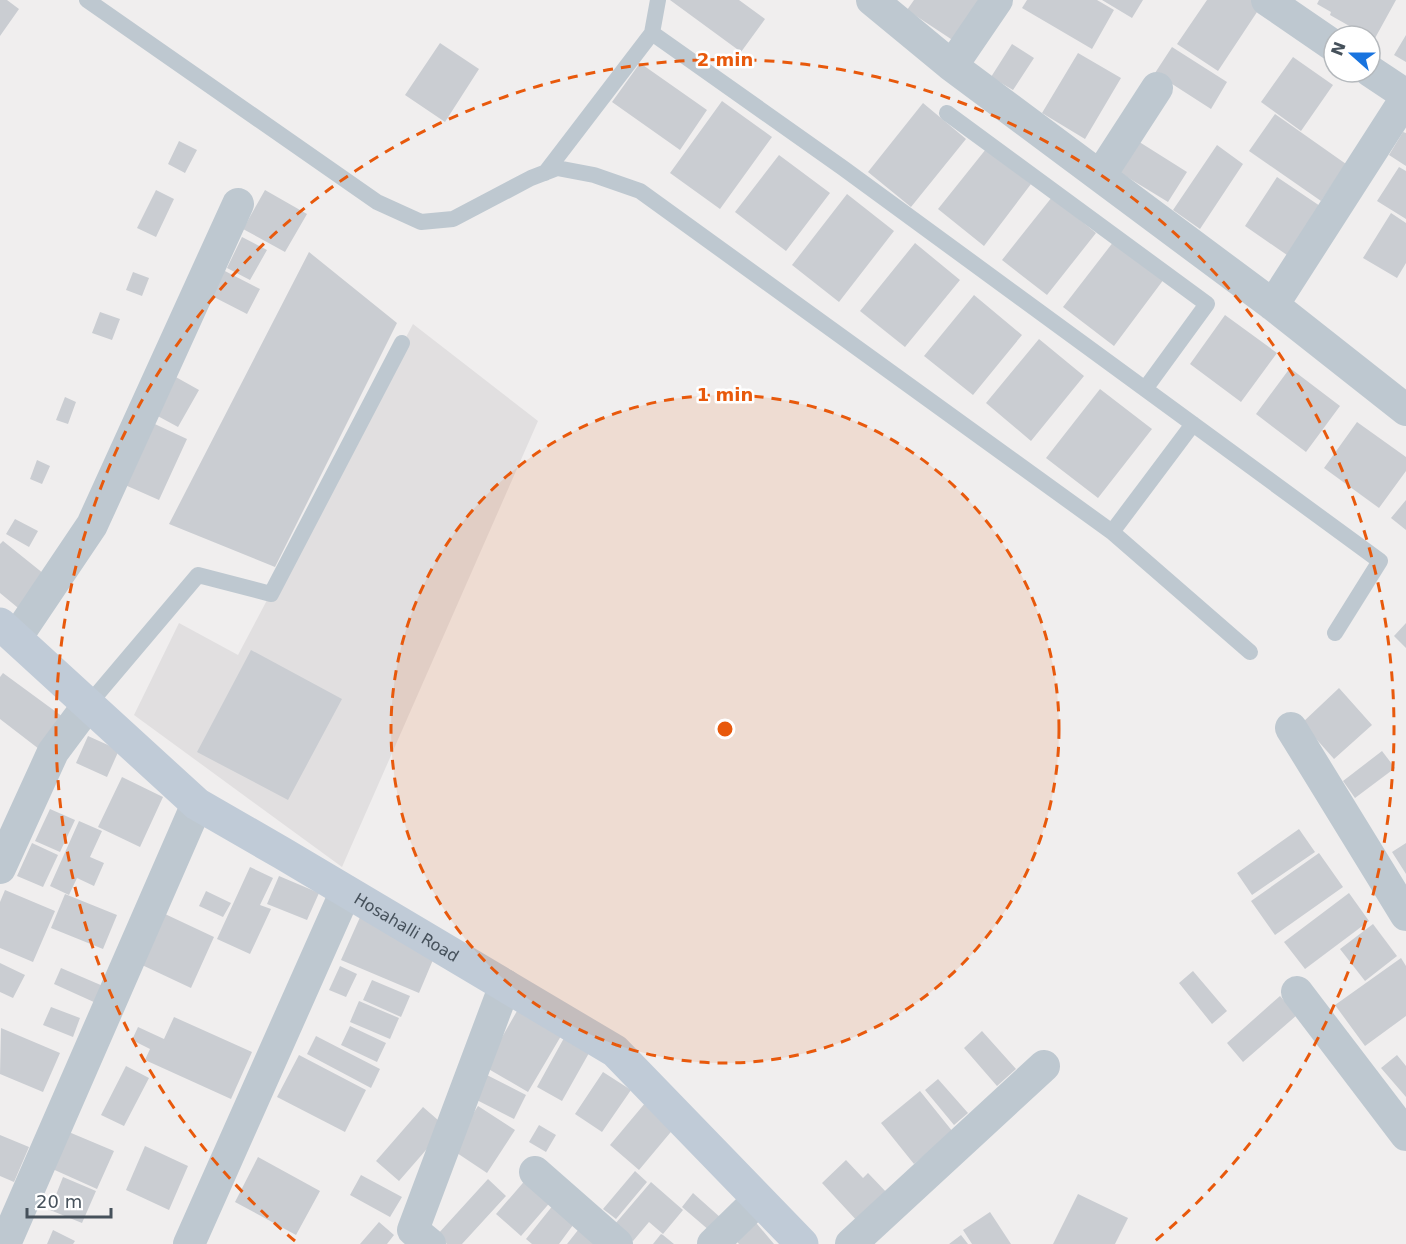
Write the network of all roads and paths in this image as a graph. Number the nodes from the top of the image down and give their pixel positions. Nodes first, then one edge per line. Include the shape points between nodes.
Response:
1 (87, 0) edge
2 (658, 0) edge
3 (872, 0) edge
4 (997, 0) edge
5 (1267, 0) edge
6 (652, 33) junction
7 (1322, 38) edge
8 (952, 66) junction
9 (1382, 79) edge
10 (1157, 88) dead end
11 (1406, 97) edge
12 (947, 113) dead end
13 (545, 173) junction
14 (1100, 176) junction
15 (238, 204) dead end
16 (1273, 305) junction
17 (402, 343) dead end
18 (1145, 389) junction
19 (1406, 410) edge
20 (1193, 424) junction
21 (1112, 532) junction
22 (8, 631) edge
23 (1335, 633) dead end
24 (1250, 652) dead end
25 (88, 705) junction
26 (1291, 728) dead end
27 (197, 804) junction
28 (0, 868) edge
29 (346, 891) junction
30 (1406, 915) edge
31 (505, 985) junction
32 (1297, 992) dead end
33 (1044, 1066) dead end
34 (1406, 1135) edge
35 (535, 1172) dead end
36 (758, 1200) junction
37 (5, 1244) edge
38 (189, 1244) edge
39 (430, 1244) edge
40 (617, 1244) edge
41 (713, 1244) edge
42 (802, 1244) edge
43 (852, 1244) edge

1 - 13 lane via 376,202 421,222 453,219
2 - 6 lane
3 - 8 street
4 - 8 street
5 - 7 street
6 - 13 lane
6 - 18 lane
8 - 14 street
9 - 11 street
10 - 14 street
11 - 16 street
12 - 18 lane via 1207,304
13 - 21 lane via 558,168 640,191
14 - 16 street
15 - 22 street via 92,525
16 - 19 street
17 - 25 lane via 271,594 198,575
18 - 20 lane
20 - 21 lane
20 - 23 lane via 1380,561
21 - 24 lane
22 - 25 street, Hosahalli Road
25 - 27 street, Hosahalli Road
25 - 28 street via 53,752
26 - 30 street
27 - 29 street, Hosahalli Road
27 - 37 street
29 - 31 street, Hosahalli Road
29 - 38 street
31 - 36 street, Hosahalli Road via 615,1051
31 - 39 street via 413,1230
32 - 34 street
33 - 43 street
35 - 40 street
36 - 41 street
36 - 42 street, Hosahalli Road

